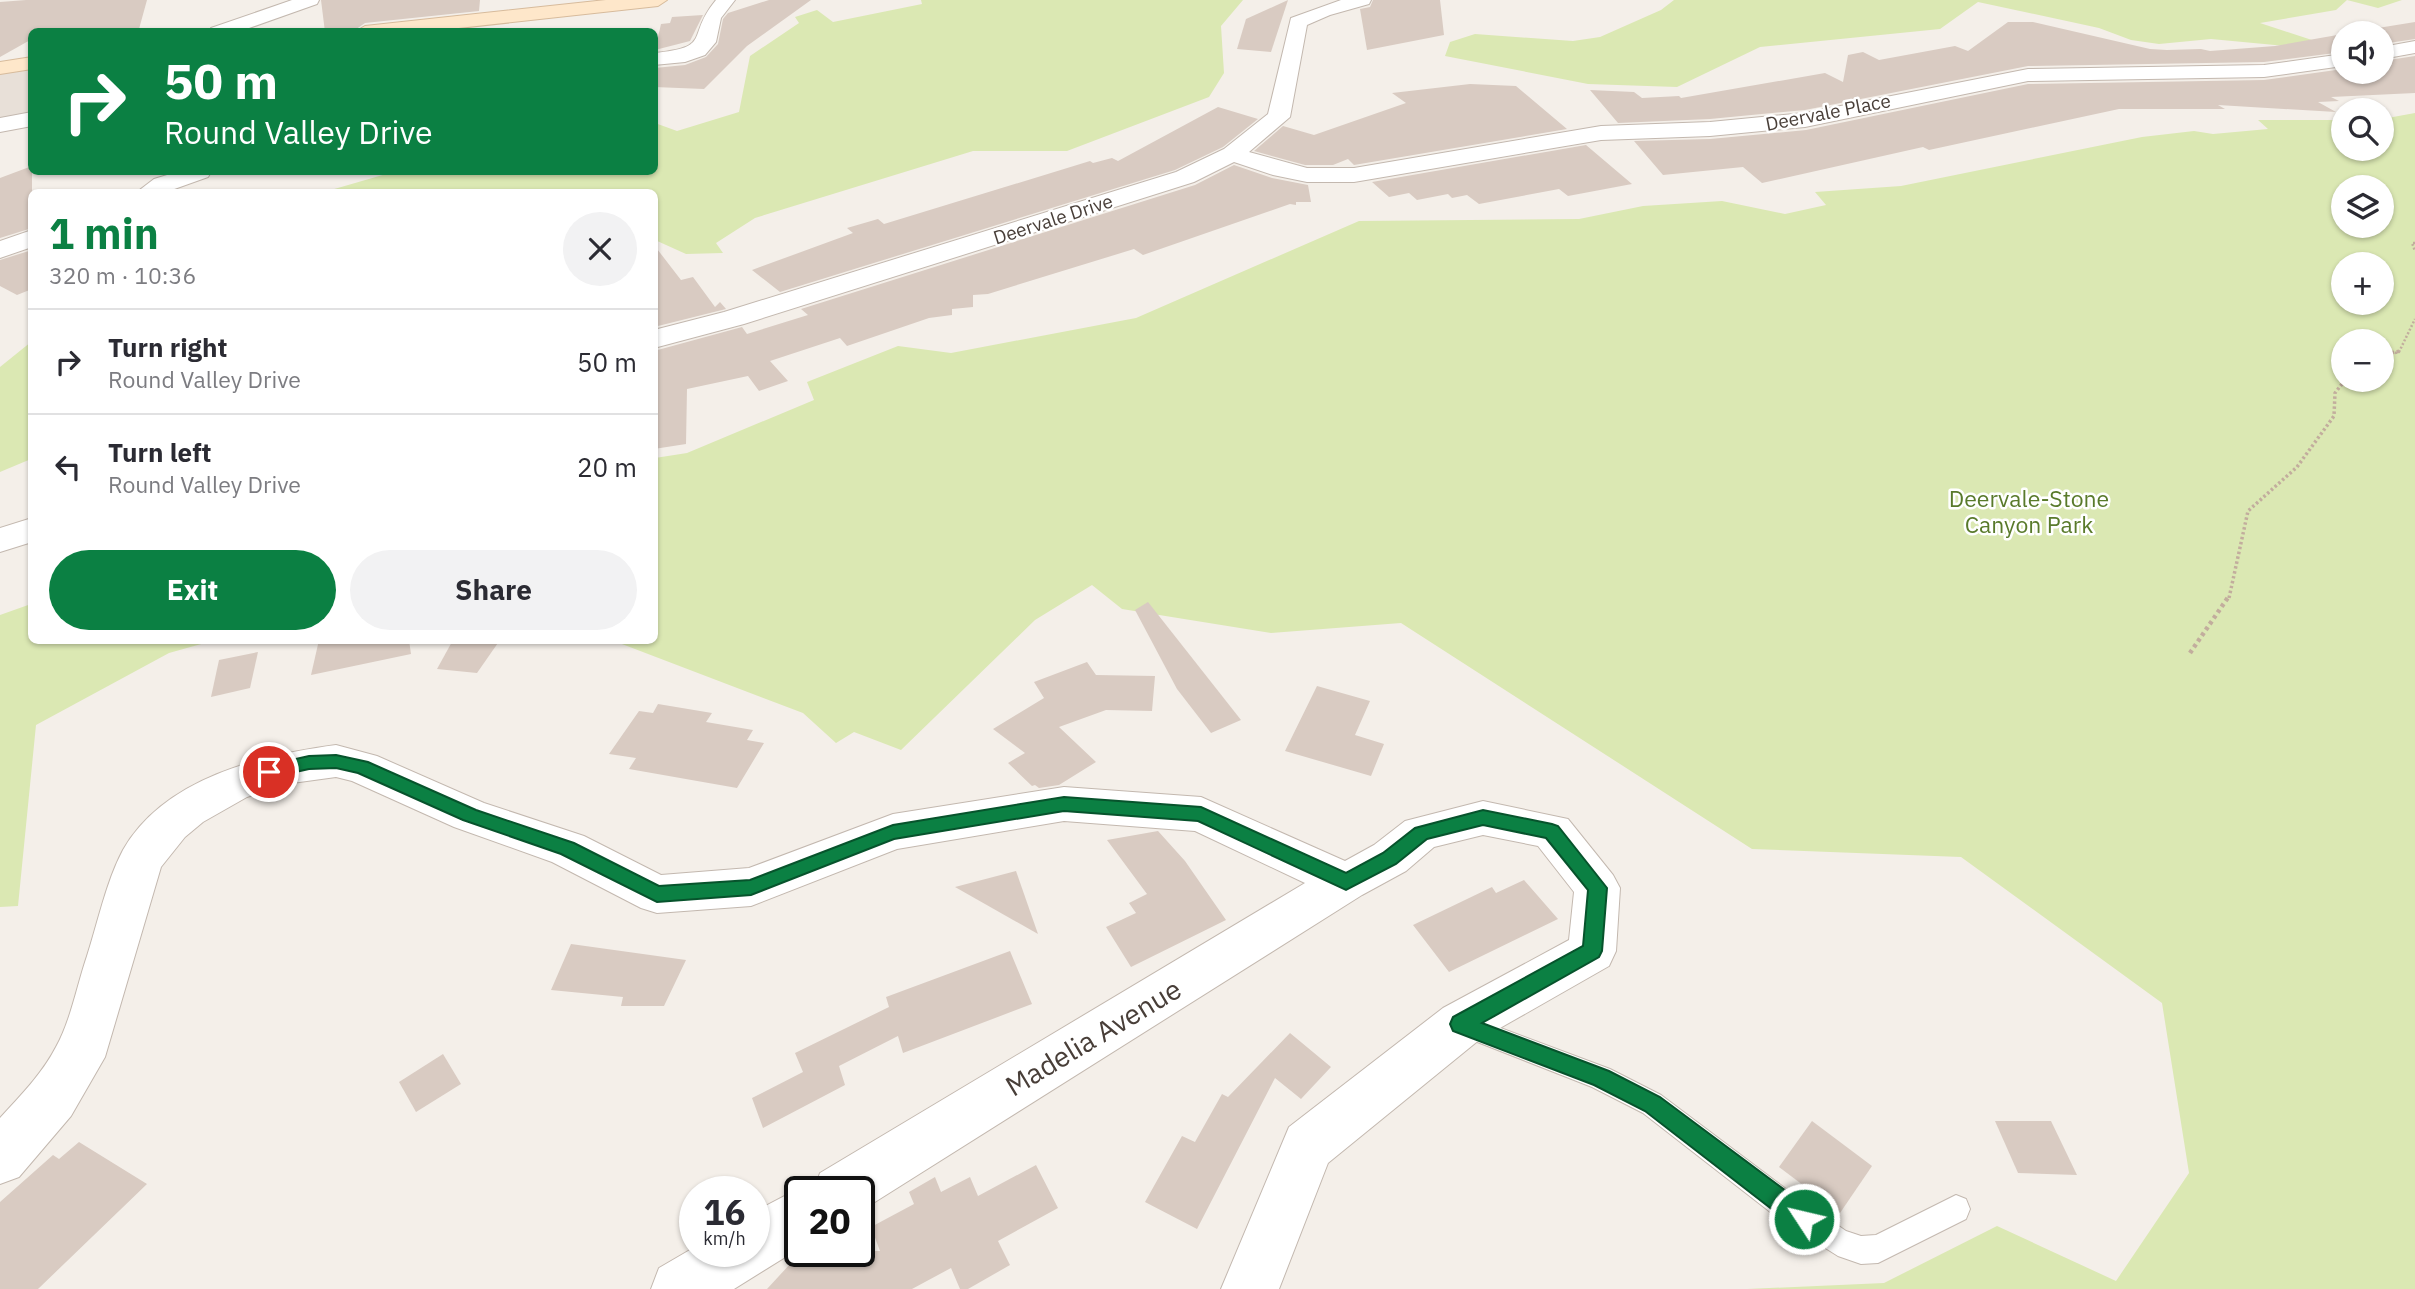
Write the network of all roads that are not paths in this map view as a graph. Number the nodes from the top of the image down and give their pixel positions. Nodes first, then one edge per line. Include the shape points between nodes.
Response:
1 (310, 0) edge
2 (658, 0) edge
3 (726, 0) edge
4 (1362, 0) edge
5 (230, 28) edge
6 (402, 28) edge
7 (2415, 47) edge
8 (2394, 51) edge
9 (658, 59) edge
10 (2331, 62) edge
11 (28, 64) edge
12 (0, 68) edge
13 (28, 119) edge
14 (0, 125) edge
15 (1233, 154) junction
16 (192, 175) edge
17 (156, 189) edge
18 (28, 240) edge
19 (0, 250) edge
20 (658, 338) edge
21 (28, 530) edge
22 (0, 541) edge
23 (1346, 882) junction
24 (1461, 1024) junction
25 (0, 1158) edge
26 (865, 1176) edge
27 (1956, 1209) dead end
28 (716, 1267) edge
29 (680, 1289) edge
30 (1250, 1289) edge

1 - 5 street
2 - 6 main road
3 - 9 street via 712,17 706,42 698,51
4 - 15 street, Deervale Drive via 1298,22 1279,117
7 - 8 street
10 - 15 street, Deervale Place via 2264,71 2028,75 1805,120 1601,132 1354,175 1307,175
11 - 12 main road
13 - 14 street
15 - 20 street, Deervale Drive via 1172,181
16 - 17 street
18 - 19 street
21 - 22 street
23 - 24 street, Madelia Avenue via 1390,858 1421,833 1483,818 1552,831 1597,888 1592,951
23 - 25 street via 1201,814 1064,804 893,832 751,887 657,894 568,849 469,815 362,767 336,761 283,768 209,797 153,842 141,860 79,1057 52,1099
23 - 26 street, Madelia Avenue
24 - 27 lane via 1601,1078 1652,1104 1838,1242 1861,1250 1878,1249
24 - 30 street via 1308,1145
28 - 29 street

